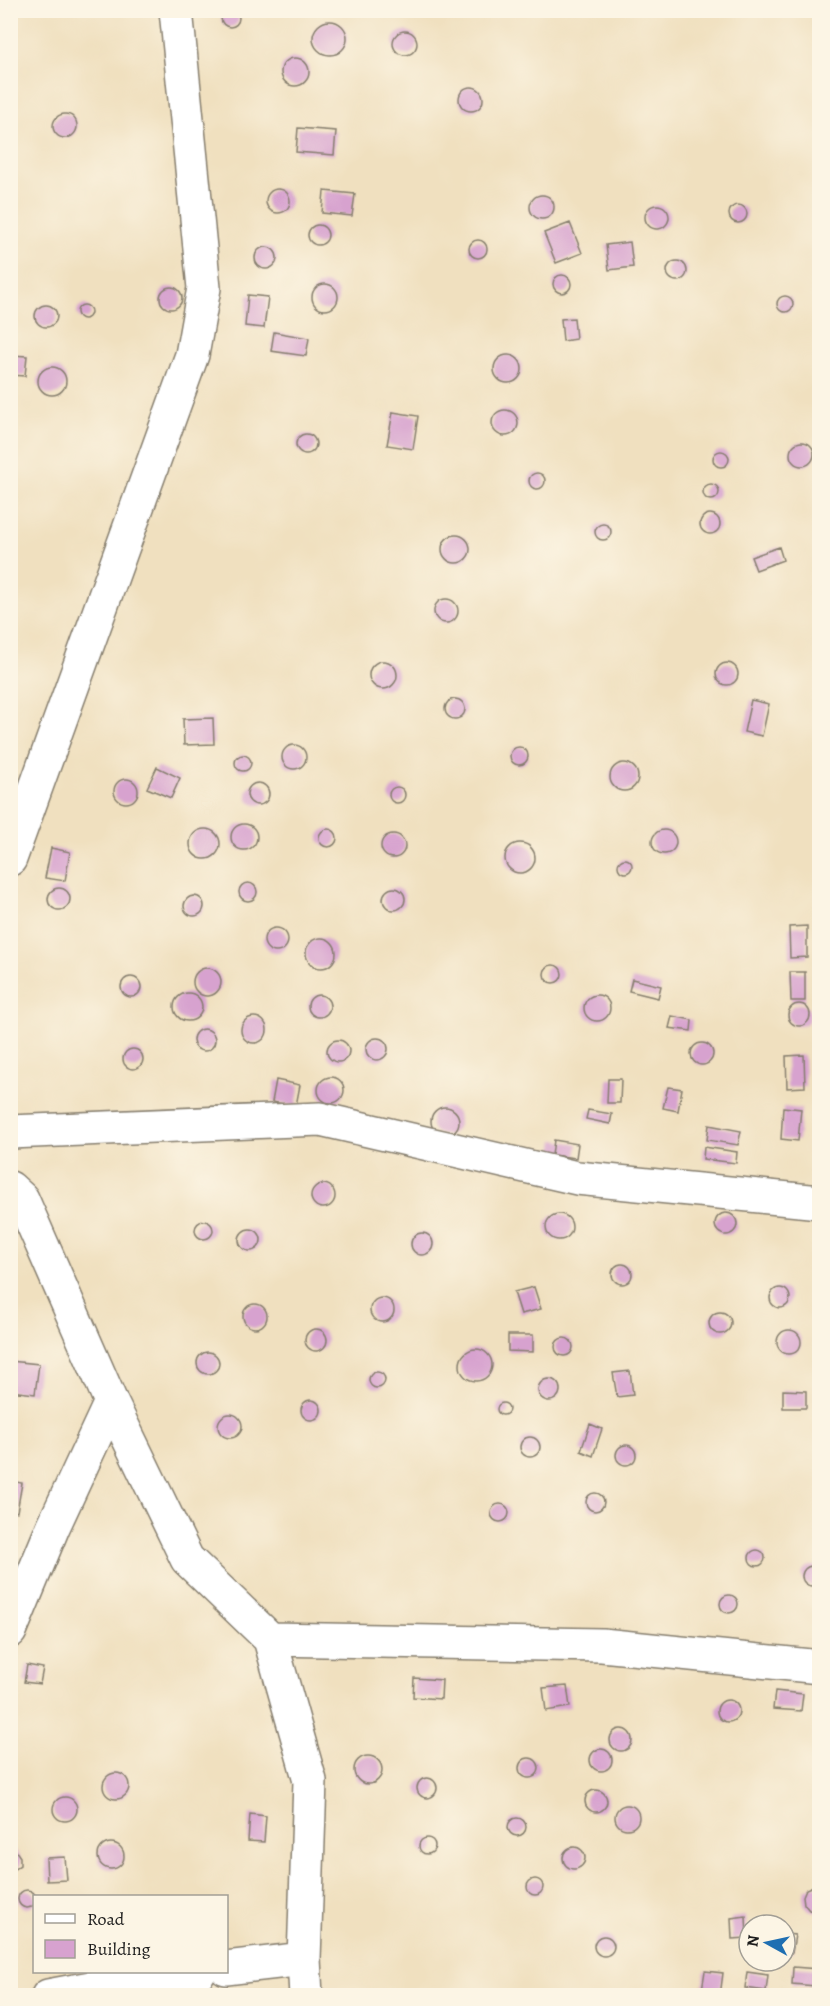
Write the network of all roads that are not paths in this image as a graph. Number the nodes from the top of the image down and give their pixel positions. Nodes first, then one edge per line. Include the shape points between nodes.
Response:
1 (176, 10) edge
2 (10, 859) edge
3 (10, 1132) edge
4 (10, 1188) edge
5 (819, 1202) edge
6 (111, 1402) junction
7 (10, 1631) edge
8 (270, 1640) junction
9 (819, 1667) edge
10 (304, 1959) junction
11 (228, 1968) edge
12 (183, 1973) edge
13 (48, 1995) edge
14 (306, 1995) edge

1 - 2 street via 204,288 192,355
3 - 5 street via 320,1119 578,1178
4 - 6 street via 22,1199
6 - 7 street
6 - 8 street via 187,1558
8 - 9 street via 602,1645
8 - 10 street via 310,1781
10 - 11 street
10 - 14 street
12 - 13 street

